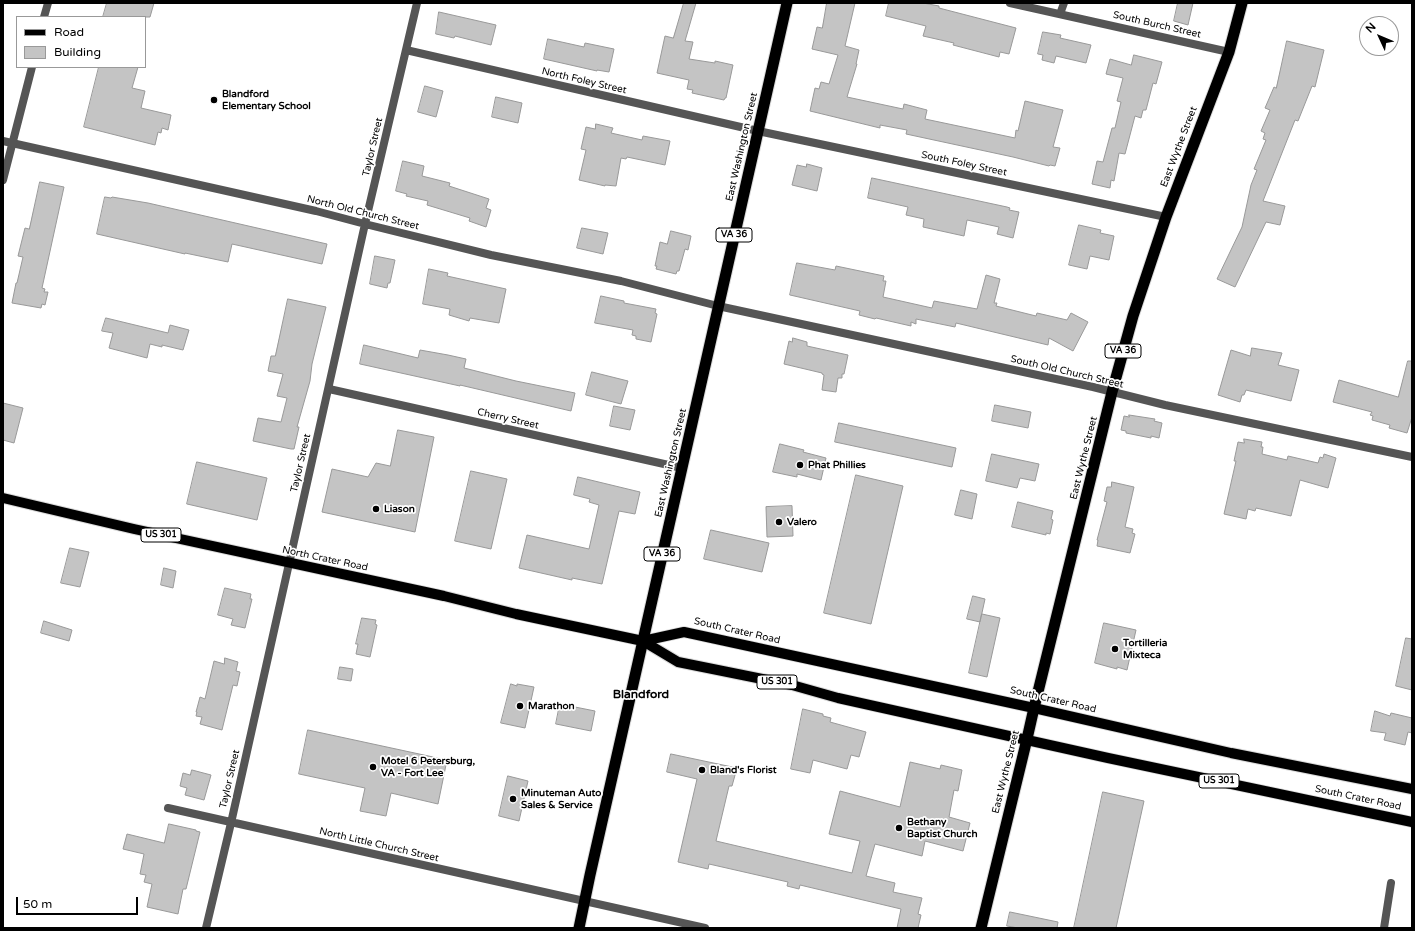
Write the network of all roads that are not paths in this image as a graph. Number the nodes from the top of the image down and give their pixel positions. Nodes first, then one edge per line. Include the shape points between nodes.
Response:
1 (48, 3) edge
2 (417, 3) edge
3 (787, 3) edge
4 (1010, 3) edge
5 (1064, 3) edge
6 (1242, 3) edge
7 (1060, 14) junction
8 (44, 16) edge
9 (406, 50) junction
10 (1228, 52) junction
11 (32, 68) edge
12 (758, 131) junction
13 (3, 141) edge
14 (12, 143) junction
15 (3, 180) edge
16 (1166, 217) junction
17 (365, 224) junction
18 (718, 306) junction
19 (329, 389) junction
20 (1112, 392) junction
21 (1412, 457) edge
22 (682, 468) junction
23 (3, 498) edge
24 (289, 563) junction
25 (643, 641) junction
26 (1034, 708) junction
27 (1027, 739) junction
28 (1412, 789) edge
29 (168, 808) dead end
30 (231, 822) junction
31 (1412, 822) edge
32 (1391, 883) dead end
33 (585, 902) junction
34 (206, 928) edge
35 (579, 928) edge
36 (705, 928) edge
37 (981, 928) edge
38 (1384, 928) edge

1 - 8 street
2 - 9 street, Taylor Street
3 - 12 highway, East Washington Street / VA 36
4 - 7 street, South Burch Street
5 - 7 street
6 - 10 highway, East Wythe Street / VA 36
7 - 10 street, South Burch Street
9 - 12 street, North Foley Street
9 - 17 street, Taylor Street
10 - 16 highway, East Wythe Street / VA 36
11 - 14 street
12 - 16 street, South Foley Street
12 - 18 highway, East Washington Street / VA 36
13 - 14 street, North Old Church Street
14 - 15 street
14 - 17 street, North Old Church Street
16 - 20 highway, East Wythe Street / VA 36 via 1133,316
17 - 18 street, North Old Church Street via 491,255 621,281
17 - 19 street, Taylor Street
18 - 20 street, South Old Church Street
18 - 22 highway, East Washington Street / VA 36
19 - 22 street, Cherry Street
19 - 24 street, Taylor Street
20 - 21 street, South Old Church Street
20 - 26 highway, East Wythe Street / VA 36
22 - 25 highway, East Washington Street / VA 36
23 - 24 main road, North Crater Road / US 301 via 134,530
24 - 25 main road, North Crater Road / US 301
24 - 30 street, Taylor Street
25 - 26 main road, South Crater Road / US 301 via 684,632
25 - 27 main road, South Crater Road / US 301 via 678,662 792,685
25 - 33 highway, East Washington Street
26 - 27 highway, East Wythe Street / VA 36
26 - 28 main road, South Crater Road / US 301 via 1231,753
27 - 31 main road, South Crater Road / US 301
27 - 37 highway, East Wythe Street
29 - 30 street, North Little Church Street
30 - 33 street, North Little Church Street
30 - 34 street, Taylor Street
32 - 38 street
33 - 35 highway, East Washington Street
33 - 36 street, North Little Church Street

